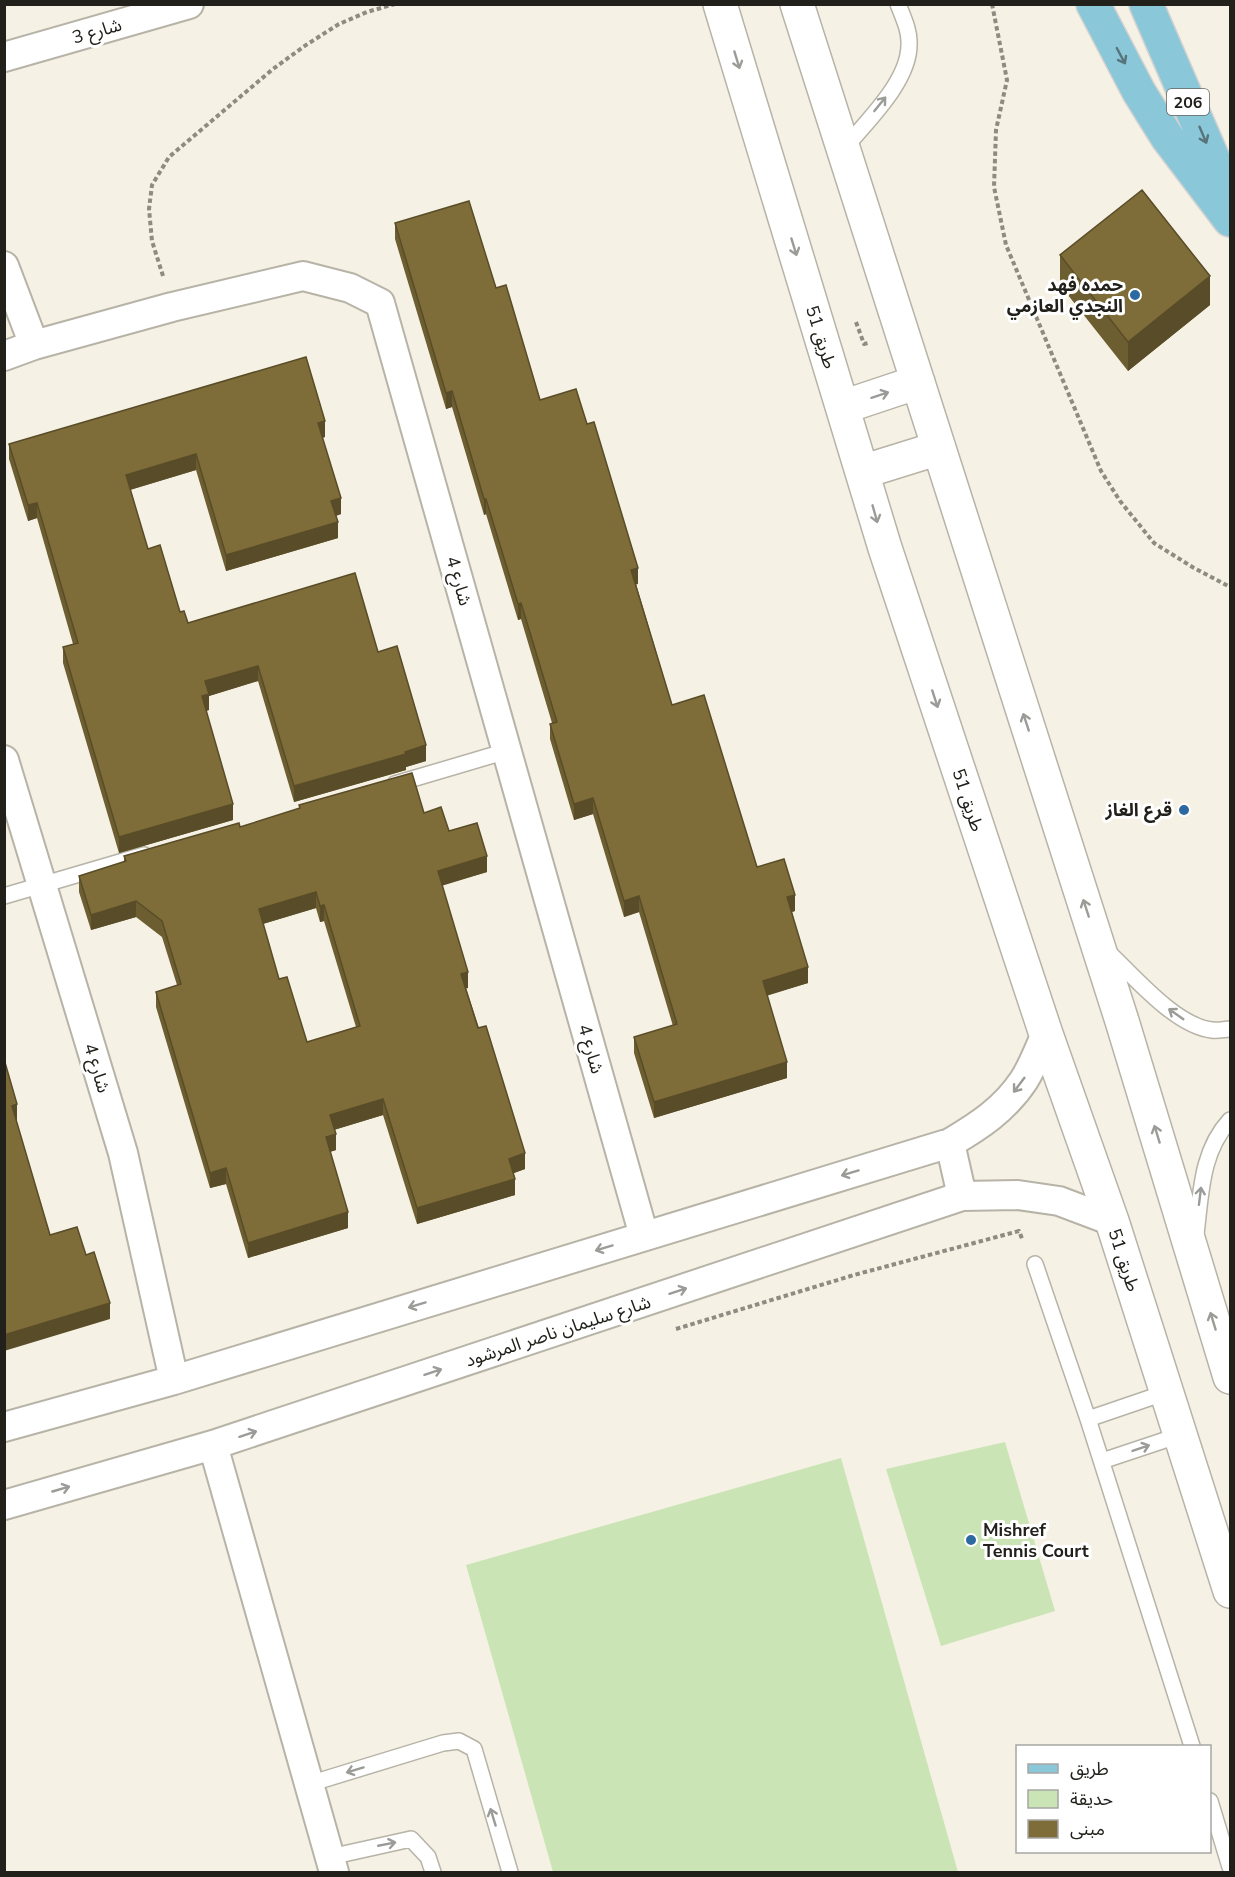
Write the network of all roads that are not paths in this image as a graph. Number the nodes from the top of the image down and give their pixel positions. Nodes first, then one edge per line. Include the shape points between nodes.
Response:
1 (189, 4) edge
2 (720, 4) edge
3 (797, 4) edge
4 (898, 4) edge
5 (1093, 4) edge
6 (1146, 4) edge
7 (4, 57) edge
8 (843, 150) junction
9 (1230, 199) edge
10 (1230, 220) edge
11 (4, 266) edge
12 (34, 345) junction
13 (4, 356) edge
14 (918, 382) junction
15 (843, 407) junction
16 (939, 448) junction
17 (862, 472) junction
18 (507, 751) junction
19 (4, 760) edge
20 (383, 787) edge
21 (156, 852) edge
22 (43, 884) junction
23 (4, 896) edge
24 (1096, 941) junction
25 (1230, 1029) edge
26 (1046, 1034) junction
27 (1230, 1120) edge
28 (950, 1143) junction
29 (962, 1196) junction
30 (1112, 1221) junction
31 (644, 1236) junction
32 (1193, 1254) junction
33 (1035, 1264) road end
34 (1230, 1377) edge
35 (174, 1380) junction
36 (1167, 1392) junction
37 (1089, 1419) junction
38 (4, 1427) edge
39 (1180, 1434) junction
40 (213, 1445) junction
41 (1102, 1461) junction
42 (4, 1505) edge
43 (1230, 1591) edge
44 (1192, 1745) edge
45 (309, 1785) junction
46 (1211, 1807) edge
47 (332, 1865) edge
48 (1230, 1868) edge
49 (434, 1872) edge
50 (510, 1872) edge

1 - 7 street, شارع 3
2 -> 15 street, طريق 51
3 - 8 street
8 -> 4 lane via 904,71 910,43
5 -> 10 main road via 1167,137
6 -> 9 main road, 206
8 - 14 street
11 - 12 street
12 - 13 street, شارع 4
12 - 18 street, شارع 4 via 303,276 350,288 380,303
15 -> 14 street
14 - 16 street
15 - 17 street, طريق 51
16 - 17 street
24 -> 16 street
17 -> 26 street, طريق 51
18 - 20 lane
18 - 31 street, شارع 4
19 - 22 street, شارع 4
21 - 22 lane
22 - 23 lane
22 - 35 street, شارع 4 via 123,1153
25 -> 24 lane via 1212,1030 1180,1018
32 -> 24 street
26 -> 28 street via 1024,1080 1002,1108
26 - 30 street, طريق 51
32 -> 27 lane via 1204,1169
28 - 29 street
28 -> 31 street
29 - 30 street, شارع سليمان ناصر المرشود via 1018,1195 1059,1201
40 -> 29 street, شارع سليمان ناصر المرشود
30 - 36 street, طريق 51
31 -> 35 street
34 -> 32 street
33 - 37 lane
35 - 38 street
36 - 37 lane
36 - 39 street, طريق 51
37 - 41 lane
41 -> 39 lane
39 - 43 street, طريق 51
42 -> 40 street, شارع سليمان ناصر المرشود
40 - 45 street
41 - 44 lane
45 - 47 street
50 -> 45 lane via 474,1749 459,1741
46 - 48 lane
47 -> 49 lane via 411,1839 428,1857

